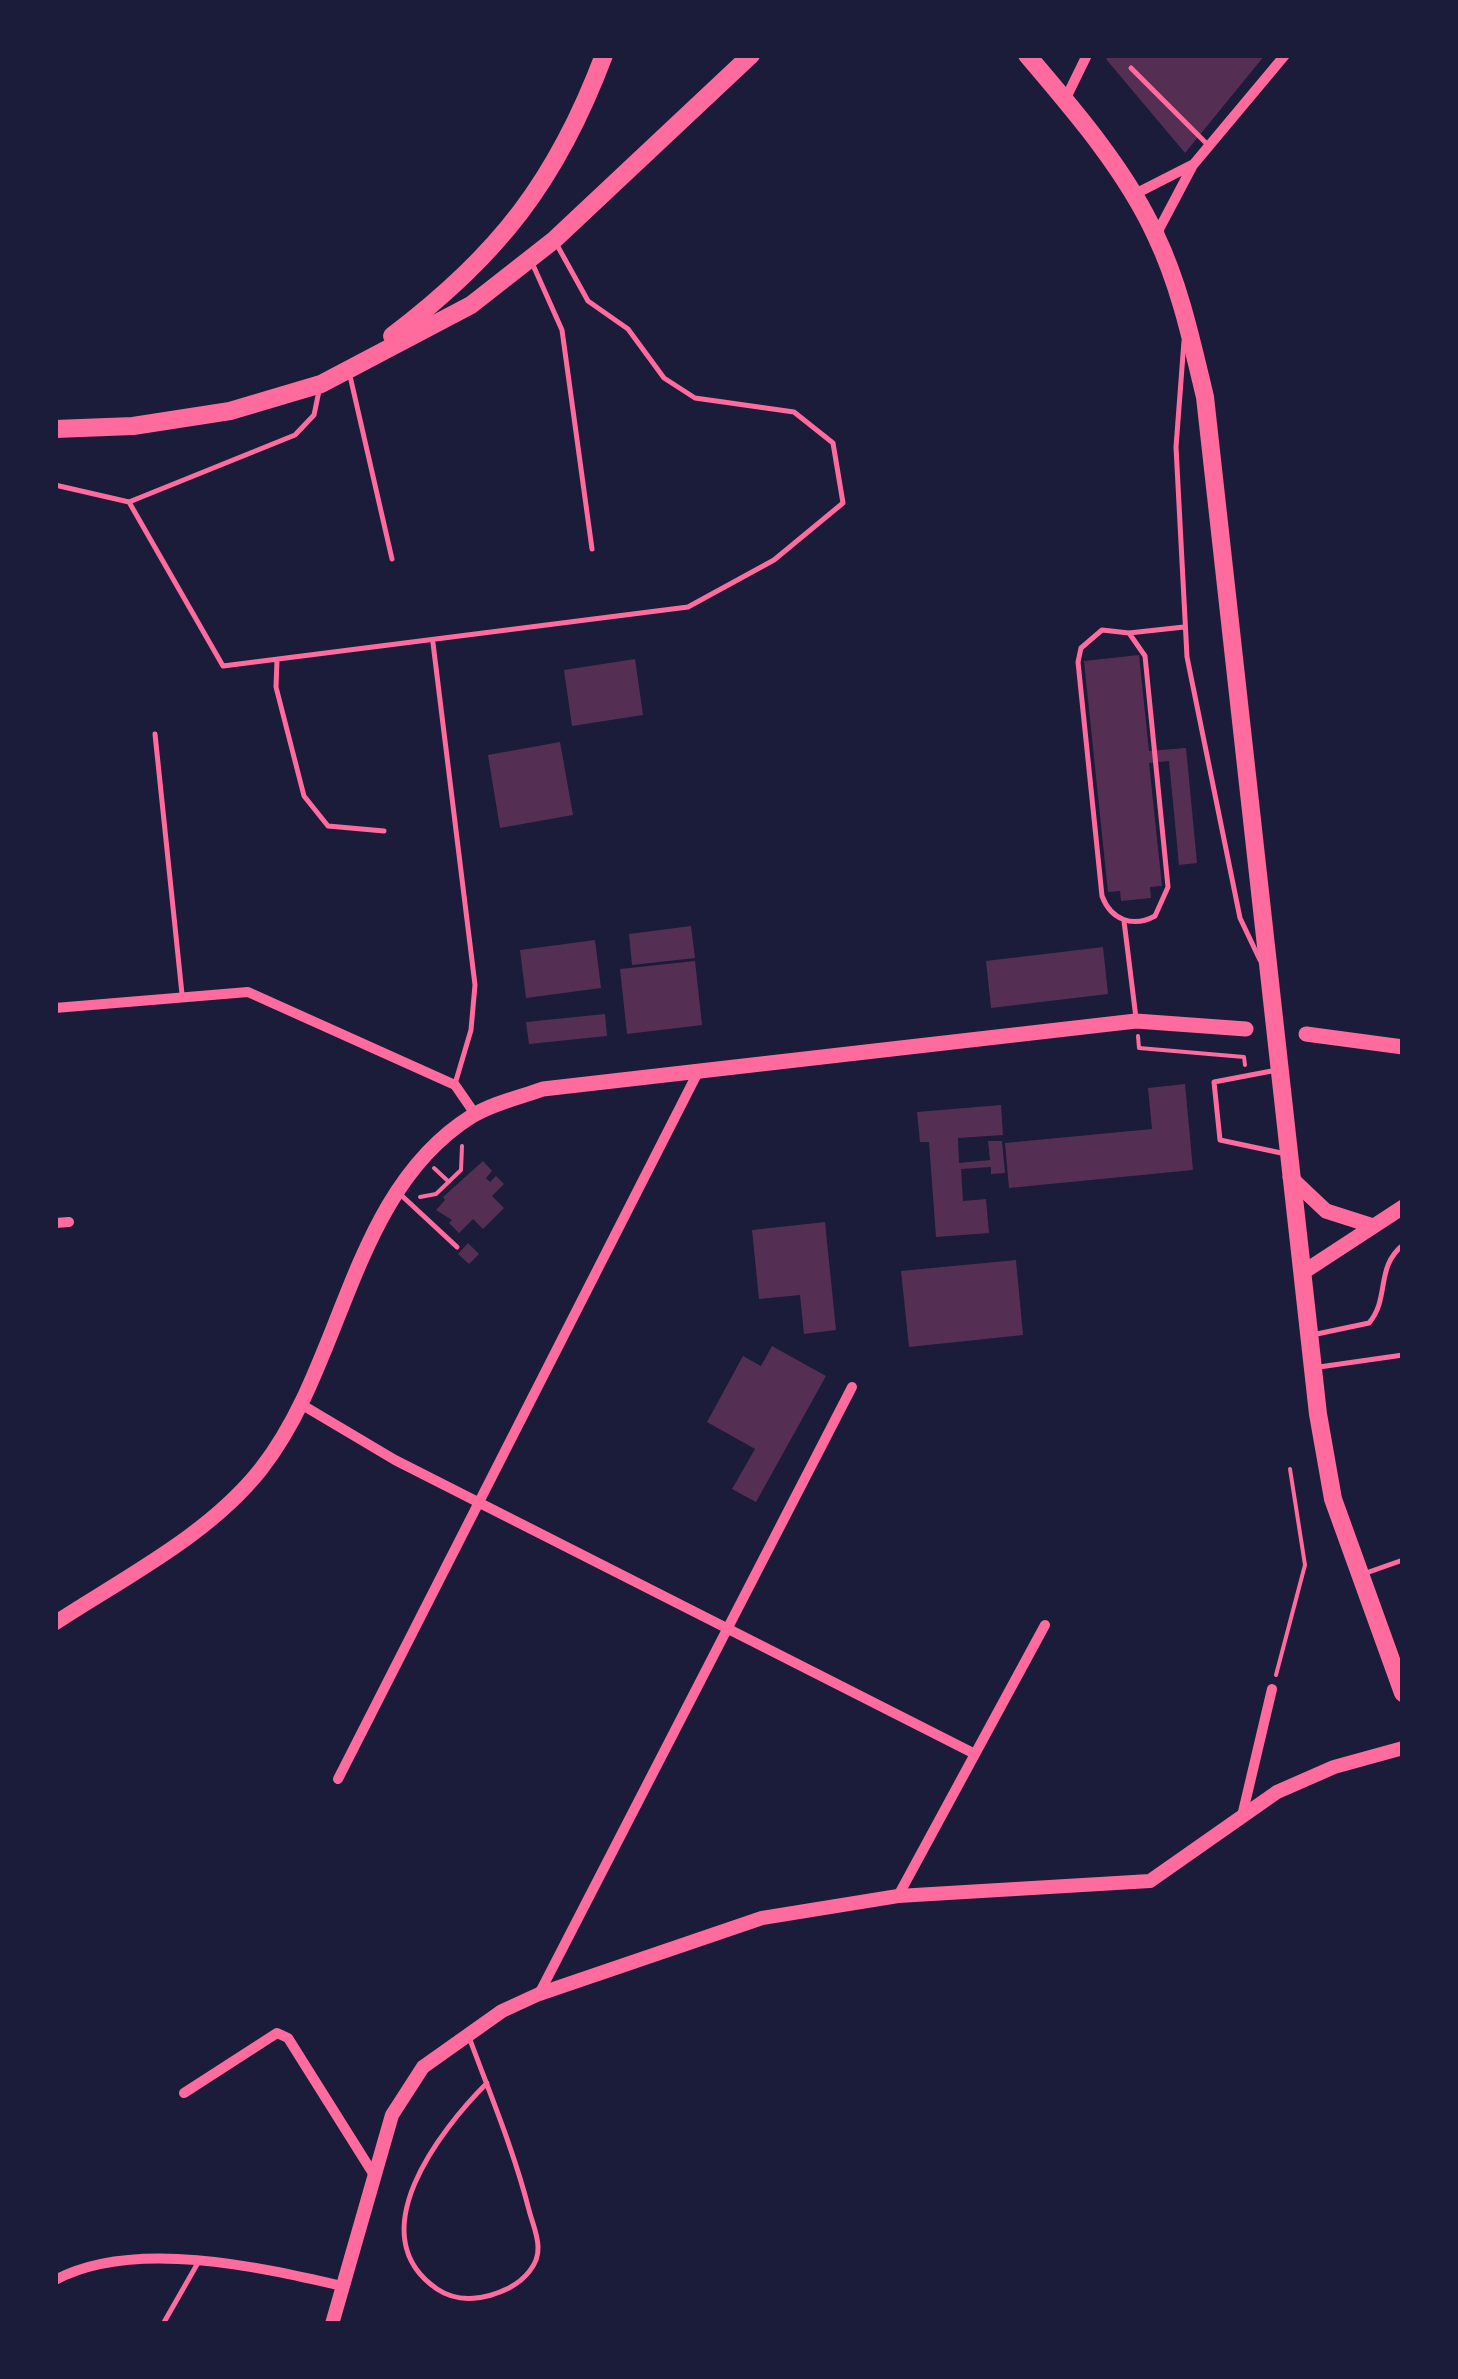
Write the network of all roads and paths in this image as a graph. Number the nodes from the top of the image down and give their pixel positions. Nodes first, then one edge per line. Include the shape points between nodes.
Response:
1 (604, 55) edge
2 (752, 55) edge
3 (1026, 55) edge
4 (1087, 55) edge
5 (1285, 55) edge
6 (1132, 68) dead end
7 (1065, 100) junction
8 (1209, 146) junction
9 (1193, 165) junction
10 (1133, 196) junction
11 (1156, 235) junction
12 (554, 240) junction
13 (530, 259) junction
14 (1186, 318) junction
15 (348, 369) junction
16 (321, 384) junction
17 (55, 429) edge
18 (55, 485) edge
19 (130, 502) junction
20 (592, 548) dead end
21 (392, 558) dead end
22 (1184, 626) junction
23 (1129, 634) junction
24 (433, 642) junction
25 (277, 660) junction
26 (155, 734) dead end
27 (384, 831) dead end
28 (1124, 921) junction
29 (1269, 981) junction
30 (182, 994) junction
31 (55, 1008) edge
32 (1136, 1022) junction
33 (1246, 1028) dead end
34 (1306, 1034) dead end
35 (1403, 1047) edge
36 (1280, 1070) junction
37 (697, 1074) junction
38 (1246, 1076) junction
39 (455, 1085) junction
40 (475, 1114) junction
41 (452, 1131) junction
42 (1288, 1154) junction
43 (1290, 1177) junction
44 (397, 1192) junction
45 (1403, 1207) edge
46 (69, 1222) dead end
47 (55, 1224) edge
48 (1374, 1226) junction
49 (1403, 1245) edge
50 (457, 1247) dead end
51 (1302, 1273) junction
52 (1308, 1336) junction
53 (1403, 1354) edge
54 (1311, 1368) junction
55 (852, 1387) dead end
56 (298, 1402) junction
57 (1290, 1469) dead end
58 (480, 1502) junction
59 (1403, 1560) edge
60 (1358, 1576) junction
61 (55, 1622) edge
62 (1045, 1625) dead end
63 (726, 1629) junction
64 (1272, 1689) joint
65 (1403, 1693) edge
66 (1403, 1748) edge
67 (973, 1754) junction
68 (338, 1779) dead end
69 (1242, 1816) junction
70 (898, 1896) junction
71 (539, 1994) junction
72 (467, 2032) junction
73 (486, 2083) junction
74 (184, 2092) dead end
75 (374, 2175) junction
76 (199, 2261) junction
77 (55, 2280) edge
78 (342, 2286) junction
79 (163, 2324) edge
80 (332, 2324) edge

1 - 15 highway via 578,122 518,220 435,304
2 - 12 highway
3 - 7 highway
4 - 7 street
5 - 8 street
6 - 8 lane
7 - 10 highway
8 - 9 street
9 - 10 street
9 - 11 street
10 - 11 highway
11 - 14 highway
12 - 13 highway
12 - 24 lane via 588,301 628,329 664,378 695,398 794,412 833,443 843,503 774,560 688,607
13 - 15 highway via 472,304
13 - 20 lane via 562,330
14 - 22 lane via 1176,448
14 - 29 highway via 1205,397
15 - 16 highway
15 - 21 lane
16 - 17 highway via 230,411
16 - 19 lane via 314,415 295,435
18 - 19 lane
19 - 25 lane via 223,666
22 - 23 lane
22 - 29 lane via 1240,918
23 - 28 lane via 1145,656 1168,887 1155,916
23 - 28 lane via 1102,630 1081,648 1078,662 1102,896
24 - 25 lane
24 - 39 lane via 475,985 472,1030
25 - 27 lane via 276,687 304,796 328,826
26 - 30 lane
28 - 32 lane
29 - 36 highway
30 - 31 street
30 - 39 street via 248,992
32 - 33 main road
32 - 37 main road
32 - 38 path via 1139,1048 1244,1057
34 - 35 main road
36 - 38 lane
36 - 42 highway
37 - 40 main road via 544,1089
37 - 58 street
38 - 42 lane via 1214,1082 1220,1140
39 - 40 street
40 - 41 main road
41 - 44 main road
41 - 44 path via 463,1156 450,1184 413,1199
42 - 43 highway
43 - 48 main road via 1326,1211
43 - 51 highway
44 - 50 lane
44 - 56 main road
45 - 48 main road
46 - 47 street
48 - 51 main road
49 - 52 lane via 1386,1260 1380,1302 1369,1323
51 - 52 highway
52 - 54 highway
53 - 54 lane
54 - 60 highway via 1333,1499
55 - 63 street
56 - 58 street
56 - 61 main road via 264,1465 234,1502
57 - 64 path via 1305,1566
58 - 63 street
58 - 68 street
59 - 60 lane
60 - 65 highway
62 - 67 street
63 - 67 street
63 - 71 street
64 - 69 street
66 - 69 street via 1334,1767
67 - 70 street
69 - 70 street via 1150,1881
70 - 71 street via 762,1918
71 - 72 street
72 - 73 lane
72 - 75 street via 423,2067 392,2115
73 - 73 lane via 539,2250 526,2279 489,2298 448,2296 423,2279 404,2248 404,2217 450,2120
74 - 75 street via 278,2032
75 - 78 street
76 - 77 street via 112,2262
76 - 78 street
76 - 79 lane
78 - 80 street

